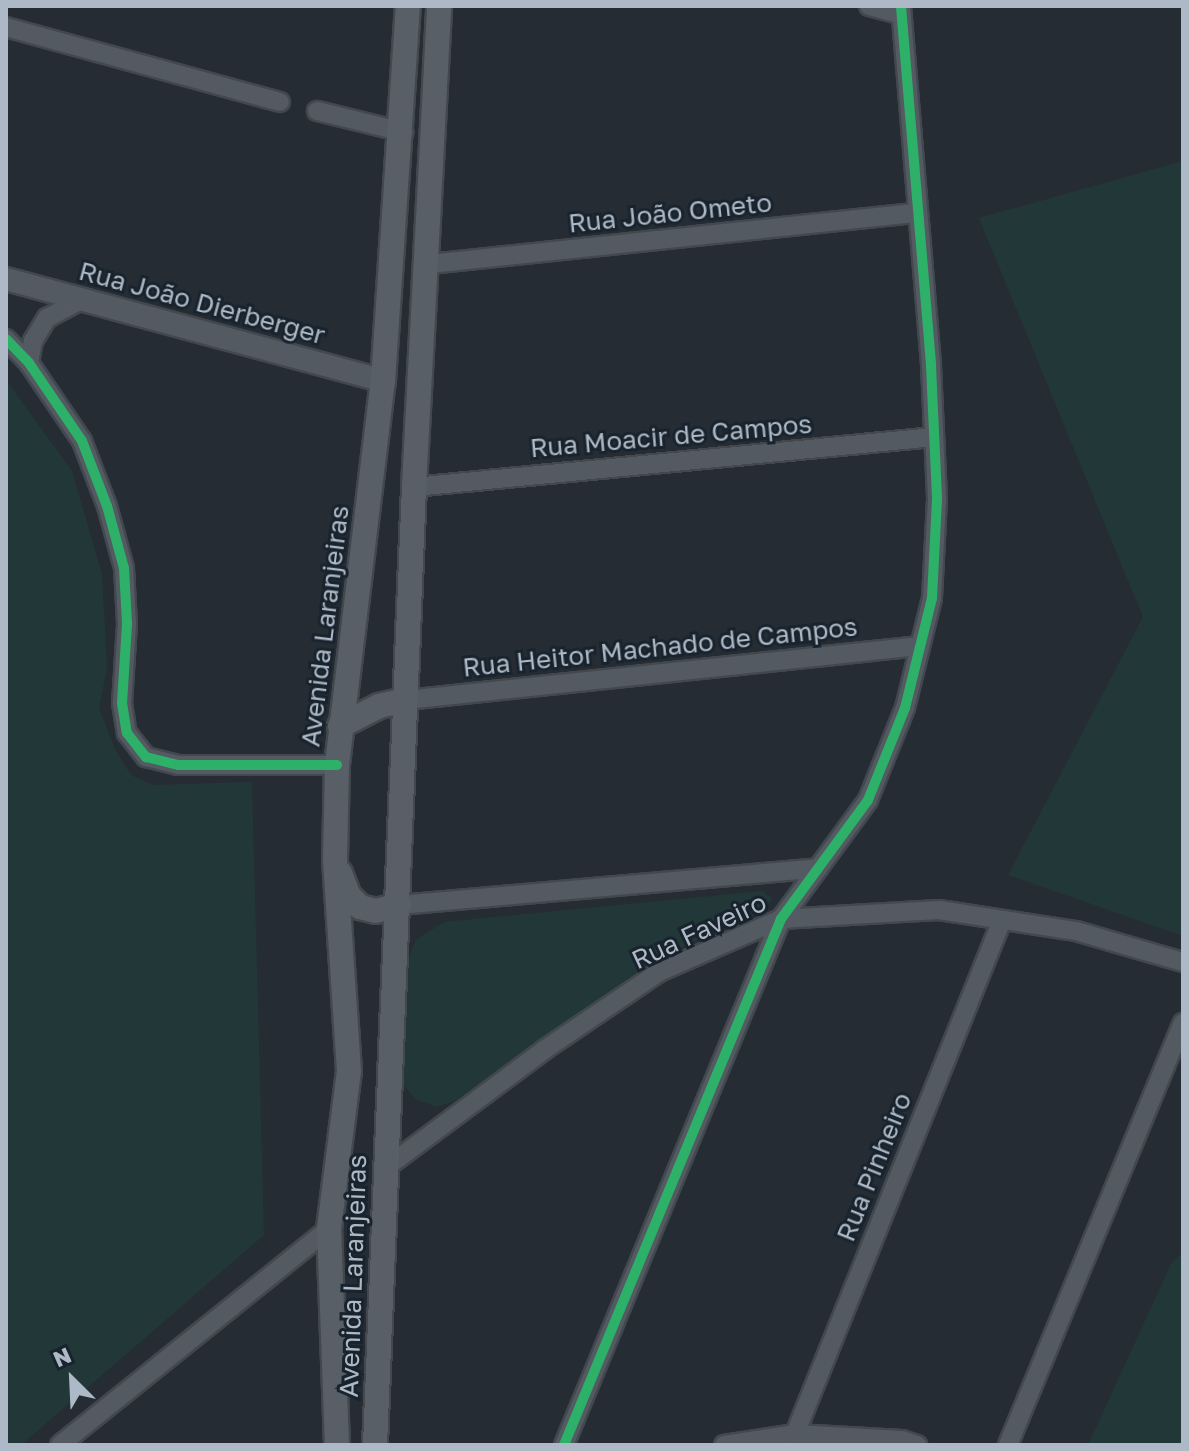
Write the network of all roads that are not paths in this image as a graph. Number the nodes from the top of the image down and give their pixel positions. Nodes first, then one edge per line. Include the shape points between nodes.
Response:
1 (408, 6) edge
2 (439, 6) edge
3 (869, 6) edge
4 (900, 10) edge
5 (6, 27) edge
6 (280, 102) dead end
7 (317, 111) dead end
8 (403, 132) junction
9 (917, 213) junction
10 (429, 264) junction
11 (6, 279) edge
12 (82, 299) junction
13 (6, 339) edge
14 (29, 363) junction
15 (383, 381) junction
16 (934, 437) junction
17 (414, 487) junction
18 (920, 646) junction
19 (406, 700) junction
20 (340, 726) junction
21 (337, 765) junction
22 (335, 860) junction
23 (818, 868) junction
24 (399, 905) junction
25 (781, 919) junction
26 (1002, 920) junction
27 (1183, 962) edge
28 (1183, 1023) edge
29 (384, 1169) junction
30 (329, 1229) junction
31 (795, 1434) junction
32 (60, 1445) edge
33 (337, 1445) edge
34 (375, 1445) edge
35 (564, 1445) edge
36 (724, 1445) edge
37 (917, 1445) edge
38 (1008, 1445) edge

1 - 8 main road, Avenida Laranjeiras
2 - 10 main road, Avenida Laranjeiras
3 - 4 street
4 - 9 street
5 - 6 street
7 - 8 street
8 - 15 main road, Avenida Laranjeiras
9 - 10 street, Rua João Ometo
9 - 16 street
10 - 17 main road, Avenida Laranjeiras
11 - 12 street, Rua João Dierberger
12 - 14 street via 47,318 33,341
12 - 15 street, Rua João Dierberger
13 - 14 street
14 - 21 street via 82,441 107,506 124,568 122,703 127,733 136,745 146,757 178,765
15 - 20 main road, Avenida Laranjeiras
16 - 17 street, Rua Moacir de Campos
16 - 18 street via 932,598
17 - 19 main road, Avenida Laranjeiras
18 - 19 street, Rua Heitor Machado de Campos
18 - 23 street via 905,708 868,800
19 - 20 main road via 379,706
19 - 24 main road, Avenida Laranjeiras
20 - 21 main road, Avenida Laranjeiras
21 - 22 main road, Avenida Laranjeiras
22 - 24 main road via 349,896 360,907 376,911
22 - 30 main road, Avenida Laranjeiras via 349,1071
23 - 24 street
23 - 25 street
24 - 29 main road, Avenida Laranjeiras
25 - 26 street, Rua Faveiro via 939,910
25 - 29 street, Rua Faveiro via 659,972
25 - 35 street
26 - 27 street, Rua Faveiro via 1076,931
26 - 31 street, Rua Pinheiro
28 - 38 street
29 - 34 main road, Avenida Laranjeiras
30 - 32 street
30 - 33 main road, Avenida Laranjeiras
31 - 36 street
31 - 37 street

